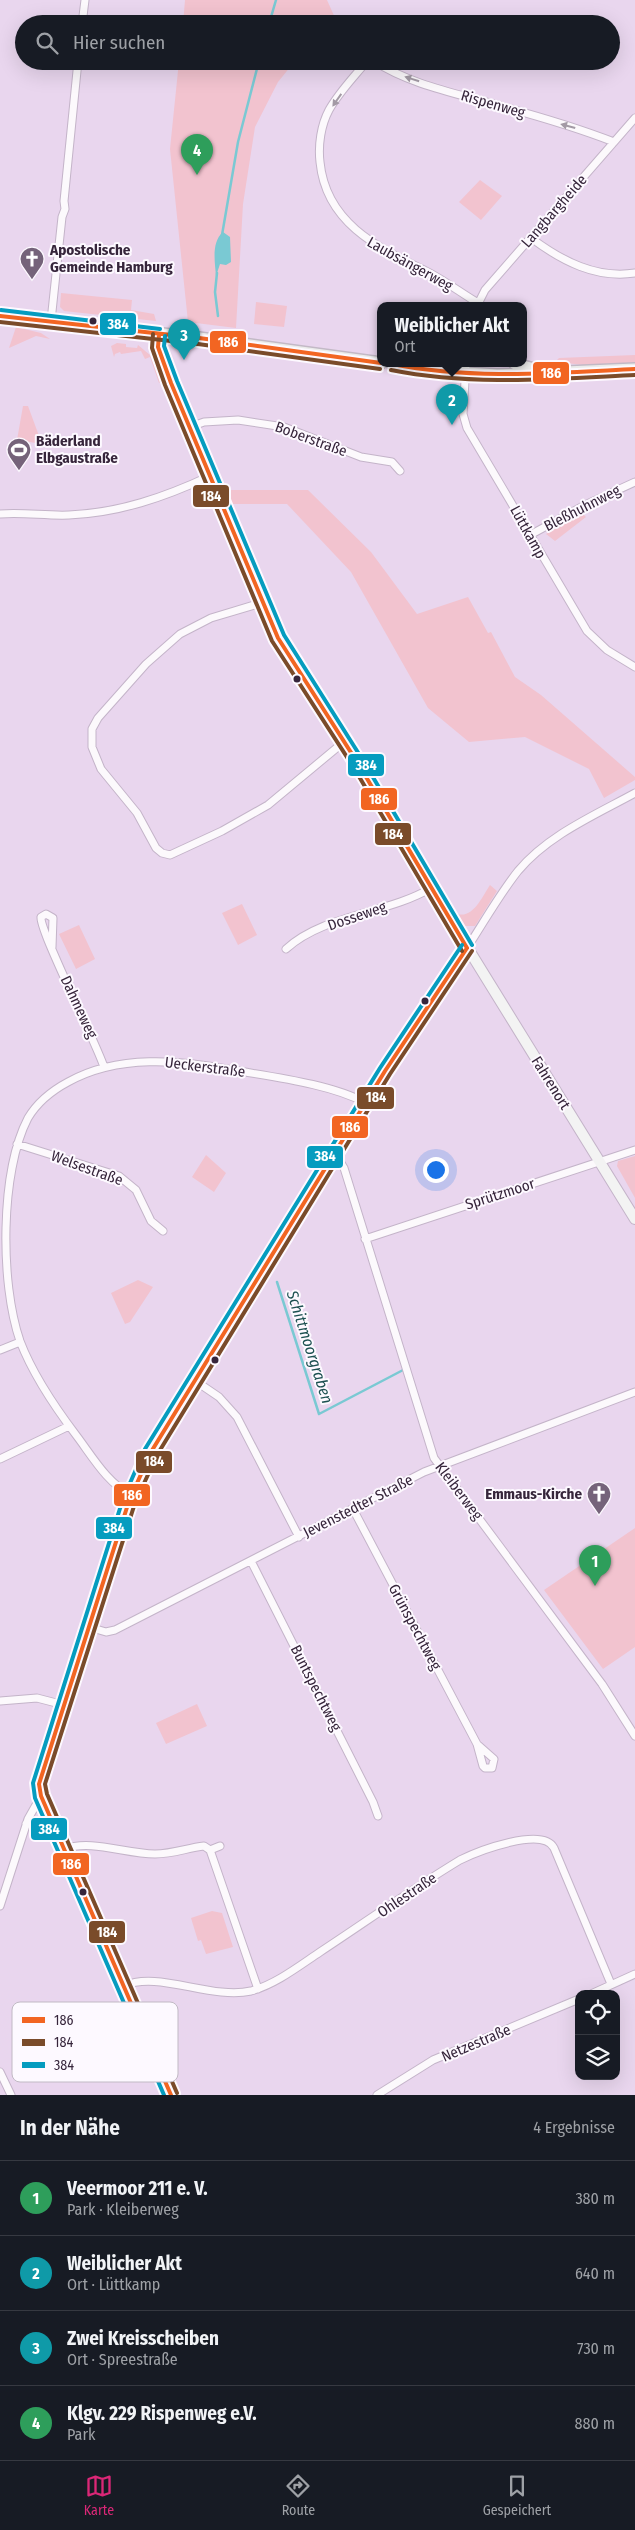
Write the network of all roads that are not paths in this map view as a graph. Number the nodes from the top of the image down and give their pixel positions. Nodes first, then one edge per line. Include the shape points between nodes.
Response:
1 (85, 0) edge
2 (83, 15) edge
3 (77, 70) edge
4 (360, 70) edge
5 (391, 70) edge
6 (635, 118) edge
7 (614, 142) junction
8 (532, 238) junction
9 (635, 273) edge
10 (473, 302) edge
11 (479, 302) edge
12 (0, 316) edge
13 (51, 321) junction
14 (159, 334) junction
15 (377, 361) edge
16 (410, 367) edge
17 (525, 367) edge
18 (466, 368) edge
19 (635, 369) edge
20 (542, 372) junction
21 (190, 428) junction
22 (400, 471) dead end
23 (210, 476) junction
24 (635, 482) edge
25 (0, 514) edge
26 (530, 535) junction
27 (261, 603) junction
28 (635, 667) edge
29 (345, 741) junction
30 (635, 792) edge
31 (431, 888) junction
32 (52, 947) dead end
33 (467, 948) junction
34 (286, 949) dead end
35 (104, 1067) junction
36 (366, 1103) junction
37 (17, 1144) junction
38 (635, 1150) edge
39 (335, 1154) junction
40 (600, 1161) junction
41 (635, 1218) edge
42 (163, 1231) dead end
43 (365, 1239) junction
44 (20, 1342) junction
45 (0, 1350) edge
46 (194, 1380) junction
47 (635, 1392) edge
48 (69, 1426) junction
49 (0, 1459) edge
50 (440, 1466) junction
51 (131, 1495) junction
52 (353, 1509) junction
53 (299, 1537) junction
54 (251, 1562) junction
55 (89, 1627) junction
56 (0, 1702) edge
57 (64, 1705) junction
58 (635, 1736) edge
59 (477, 1744) dead end
60 (41, 1796) junction
61 (378, 1816) dead end
62 (26, 1824) junction
63 (53, 1824) junction
64 (220, 1846) dead end
65 (64, 1849) junction
66 (210, 1850) junction
67 (0, 1906) edge
68 (635, 1974) edge
69 (611, 1984) junction
70 (124, 1986) junction
71 (258, 1989) junction
72 (599, 1990) edge
73 (575, 2001) edge
74 (131, 2002) edge
75 (0, 2072) edge
76 (165, 2082) edge
77 (11, 2095) edge
78 (171, 2095) edge
79 (377, 2095) edge

1 - 2 street
3 - 13 street
4 -> 10 street, Laubsängerweg via 330,109 324,124 319,148 328,194 343,218 367,240 432,274
7 -> 5 street, Rispenweg via 459,95
6 - 7 street, Langbargheide
7 - 8 street, Langbargheide
8 - 9 street via 551,253 592,271 622,275
8 - 11 street, Langbargheide via 485,290
12 - 13 main road
13 - 14 main road
14 - 15 main road
14 - 21 street, Fahrenort via 160,355
16 - 18 main road via 422,370
17 - 20 main road
18 - 20 main road via 514,376
18 - 26 street, Lüttkamp via 465,423
19 - 20 main road
21 - 22 street, Boberstraße via 204,422 238,420 284,427 353,454 392,462
21 - 23 street, Fahrenort
23 - 25 street via 150,500 106,511 70,515
23 - 27 street, Fahrenort
24 - 26 street, Bleßhuhnweg
26 - 28 street, Lüttkamp via 588,631 607,650
27 - 29 street, Fahrenort via 286,652
27 - 29 street via 200,622 164,647 94,724 90,741 97,761 137,813 156,848 170,855 268,805
29 - 31 street, Fahrenort
30 - 33 street via 570,829 534,855 504,891
31 - 33 street, Fahrenort
31 - 34 street, Dosseweg via 312,933
32 - 35 street, Dahmeweg
33 - 36 street
33 - 40 street, Fahrenort
35 - 36 street, Ueckerstraße via 155,1061 201,1064 350,1095
35 - 37 street, Ueckerstraße via 68,1082 47,1097 28,1119
36 - 39 street
37 - 42 street, Welsestraße via 120,1176 136,1190 152,1221
37 - 44 street, Ueckerstraße via 6,1201 3,1249 9,1299
38 - 40 street, Sprützmoor
39 - 43 street, Kleiberweg via 344,1168
39 - 46 street
40 - 41 street, Fahrenort
40 - 43 street, Sprützmoor
43 - 50 street, Kleiberweg via 434,1458
44 - 45 street
44 - 48 street, Ueckerstraße via 41,1385
46 - 51 street
46 - 53 street via 219,1397 237,1418
47 - 50 street, Jevenstedter Straße
48 - 49 street
48 - 51 street, Ueckerstraße via 113,1483
50 - 52 street, Jevenstedter Straße
50 - 58 street, Kleiberweg via 602,1684
51 - 55 street
52 - 53 street, Jevenstedter Straße
52 - 59 street, Grünspechtweg
53 - 54 street, Jevenstedter Straße
54 - 55 street, Jevenstedter Straße via 115,1630 106,1632
54 - 61 street, Buntspechtweg via 370,1794
55 - 57 street
56 - 57 street via 37,1698
57 - 60 street via 39,1784
60 - 62 street
60 - 63 street
62 - 63 street via 41,1820
62 - 67 street
63 - 65 street
64 - 66 street
65 - 66 street via 81,1845 138,1854 178,1853 204,1846
65 - 70 street
66 - 71 street
68 - 69 street
69 - 71 street, Ohlestraße via 554,1848 549,1841 540,1839 485,1849 460,1860
69 - 72 street
70 - 71 street, Ohlestraße via 142,1980 214,1991
70 - 74 street
73 - 79 street, Netzestraße via 433,2060
75 - 77 street
76 - 78 street

